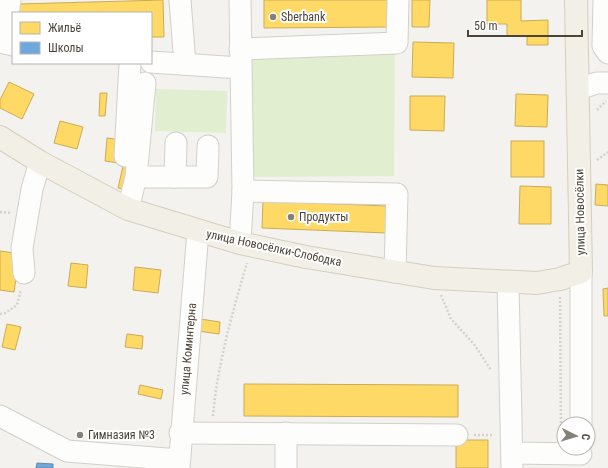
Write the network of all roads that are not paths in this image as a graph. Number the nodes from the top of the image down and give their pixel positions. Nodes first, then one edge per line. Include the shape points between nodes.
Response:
1 (10, 0) edge
2 (180, 0) edge
3 (240, 0) edge
4 (398, 0) edge
5 (576, 0) edge
6 (604, 0) edge
7 (577, 24) junction
8 (12, 45) edge
9 (608, 52) edge
10 (240, 58) junction
11 (608, 61) edge
12 (152, 62) edge
13 (130, 64) edge
14 (185, 64) junction
15 (145, 83) dead end
16 (608, 83) edge
17 (578, 89) junction
18 (0, 137) edge
19 (176, 143) dead end
20 (208, 146) dead end
21 (40, 162) junction
22 (130, 170) junction
23 (175, 177) junction
24 (242, 191) junction
25 (128, 209) junction
26 (198, 231) junction
27 (246, 244) junction
28 (395, 272) junction
29 (581, 272) junction
30 (24, 273) road end
31 (515, 283) junction
32 (0, 416) edge
33 (581, 416) edge
34 (180, 433) junction
35 (286, 434) junction
36 (457, 435) road end
37 (512, 452) edge
38 (581, 457) edge
39 (141, 463) edge
40 (179, 464) edge
41 (286, 468) edge

1 - 8 street via 4,43
2 - 14 street
3 - 10 street
4 - 10 street via 396,43
5 - 7 main road, улица Новосёлки
6 - 9 street via 603,46
7 - 11 street
7 - 17 main road, улица Новосёлки
10 - 14 street
10 - 24 street
12 - 14 street
13 - 22 street
15 - 22 street
16 - 17 street via 597,83
17 - 29 main road, улица Новосёлки
18 - 21 main road, улица Новосёлки-Слободка
19 - 23 street
20 - 23 street via 207,177
21 - 25 main road, улица Новосёлки-Слободка
21 - 30 street via 32,189 22,248
22 - 23 street
22 - 25 street
24 - 27 street
24 - 28 street via 397,194
25 - 26 main road, улица Новосёлки-Слободка
26 - 27 main road, улица Новосёлки-Слободка
26 - 34 street, улица Коминтерна
27 - 28 main road, улица Новосёлки-Слободка
28 - 31 main road, улица Новосёлки-Слободка via 434,278
29 - 31 main road, улица Новосёлки-Слободка via 560,279
29 - 33 street, улица Новосёлки
31 - 37 street
32 - 39 street via 66,451
34 - 35 street
34 - 40 street, улица Коминтерна
35 - 36 street
35 - 41 street
37 - 38 street
39 - 40 street

